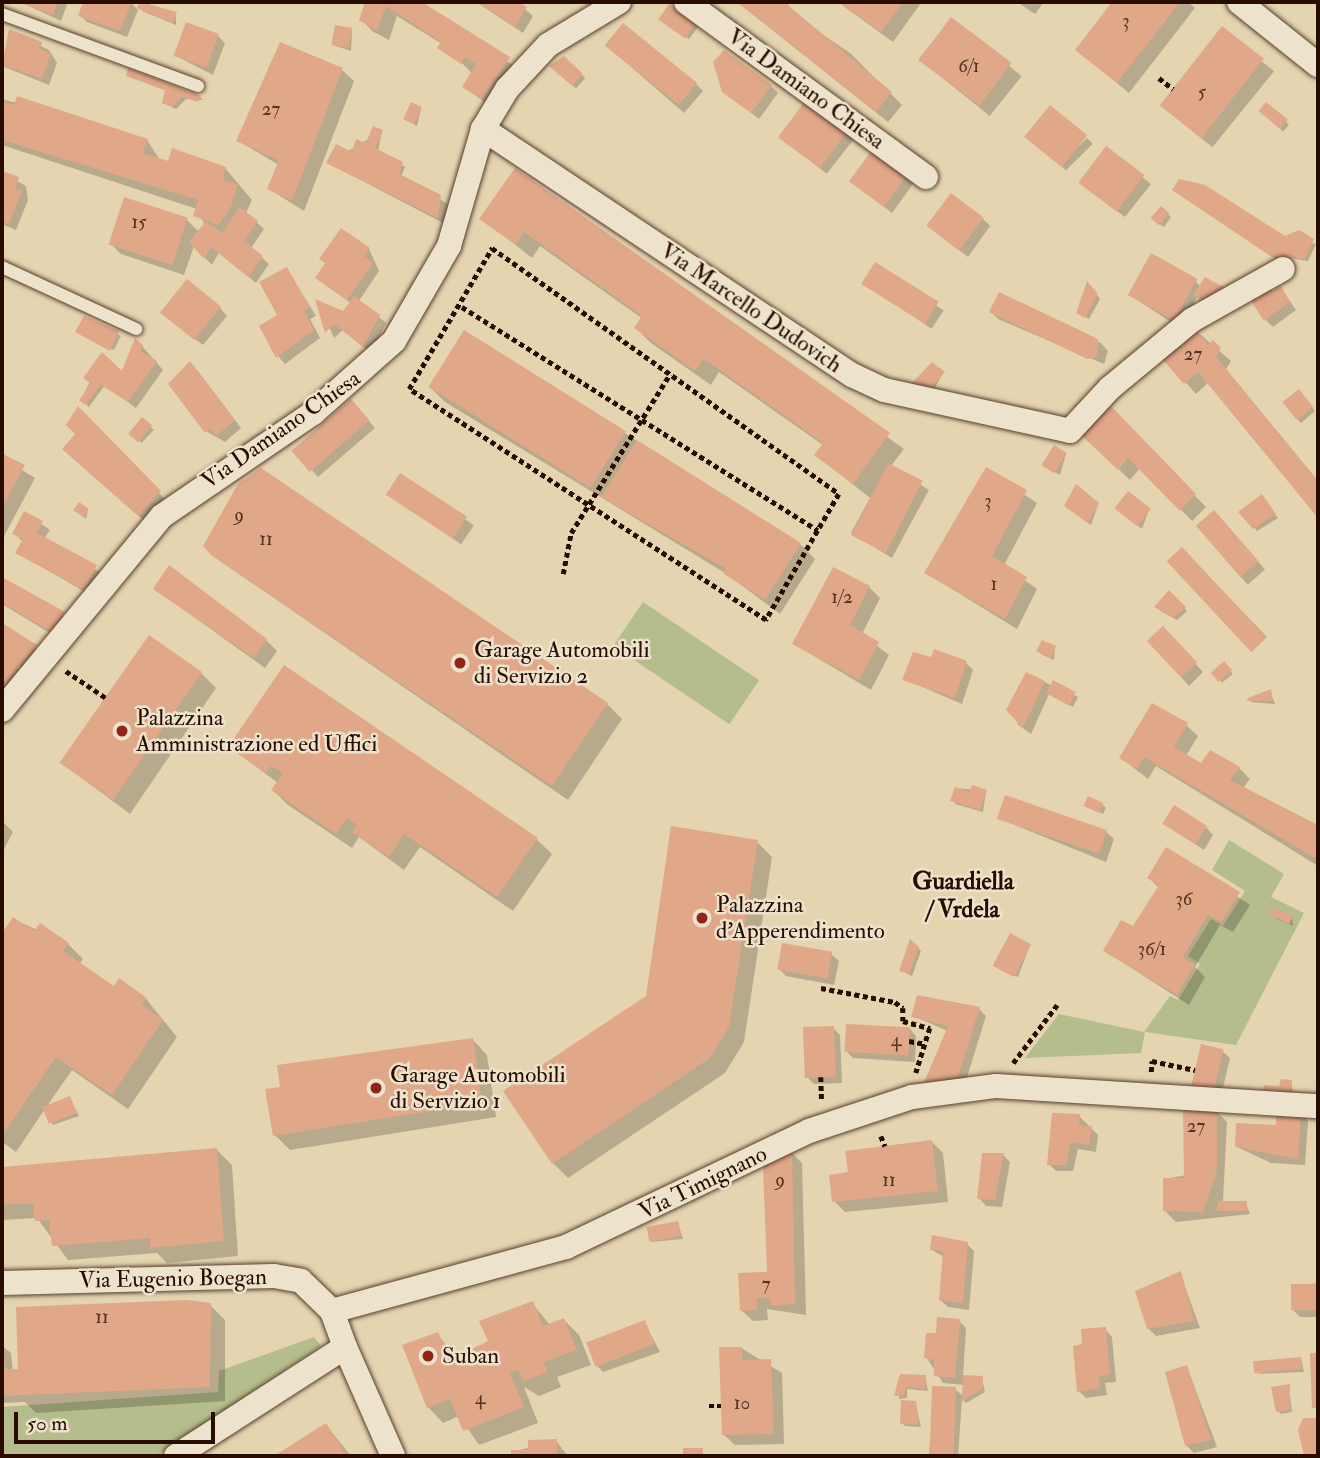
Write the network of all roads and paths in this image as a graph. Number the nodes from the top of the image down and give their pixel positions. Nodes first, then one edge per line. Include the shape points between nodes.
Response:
1 (619, 2) edge
2 (686, 2) edge
3 (1239, 2) edge
4 (2, 14) edge
5 (1318, 65) edge
6 (1159, 78) dead end
7 (198, 86) dead end
8 (1173, 89) dead end
9 (483, 130) junction
10 (926, 177) dead end
11 (2, 267) edge
12 (1283, 269) dead end
13 (461, 307) junction
14 (136, 329) dead end
15 (670, 374) junction
16 (641, 420) junction
17 (588, 505) junction
18 (818, 530) junction
19 (563, 574) dead end
20 (59, 667) dead end
21 (106, 698) dead end
22 (2, 710) edge
23 (821, 988) dead end
24 (1057, 1005) dead end
25 (909, 1041) dead end
26 (926, 1044) junction
27 (918, 1066) dead end
28 (996, 1086) junction
29 (1318, 1106) edge
30 (2, 1283) edge
31 (332, 1311) junction
32 (345, 1347) junction
33 (709, 1406) dead end
34 (721, 1406) dead end
35 (176, 1456) edge
36 (393, 1456) edge

1 - 9 street, Via Damiano Chiesa via 525,67
2 - 10 street, Via Damiano Chiesa
3 - 5 street
4 - 7 lane
6 - 8 path
9 - 12 street, Via Marcello Dudovich via 852,375 884,390 1070,431 1110,387 1192,320
9 - 22 street, Via Damiano Chiesa via 449,246 394,341 313,414 162,516
11 - 14 lane
13 - 15 path via 492,248
13 - 16 path
13 - 17 path via 409,389
15 - 16 path
15 - 18 path via 839,494
16 - 17 path
16 - 18 path
17 - 18 path via 766,620
17 - 19 path via 571,533
20 - 21 path
23 - 26 path via 900,1004 902,1021 930,1028
24 - 28 path
25 - 26 path
26 - 27 path
28 - 29 street, Via Timignano
28 - 31 street, Via Timignano via 912,1097 824,1124 566,1247
30 - 31 street, Via Eugenio Boegan via 274,1276 301,1281
31 - 32 street
32 - 35 street
32 - 36 street
33 - 34 path

